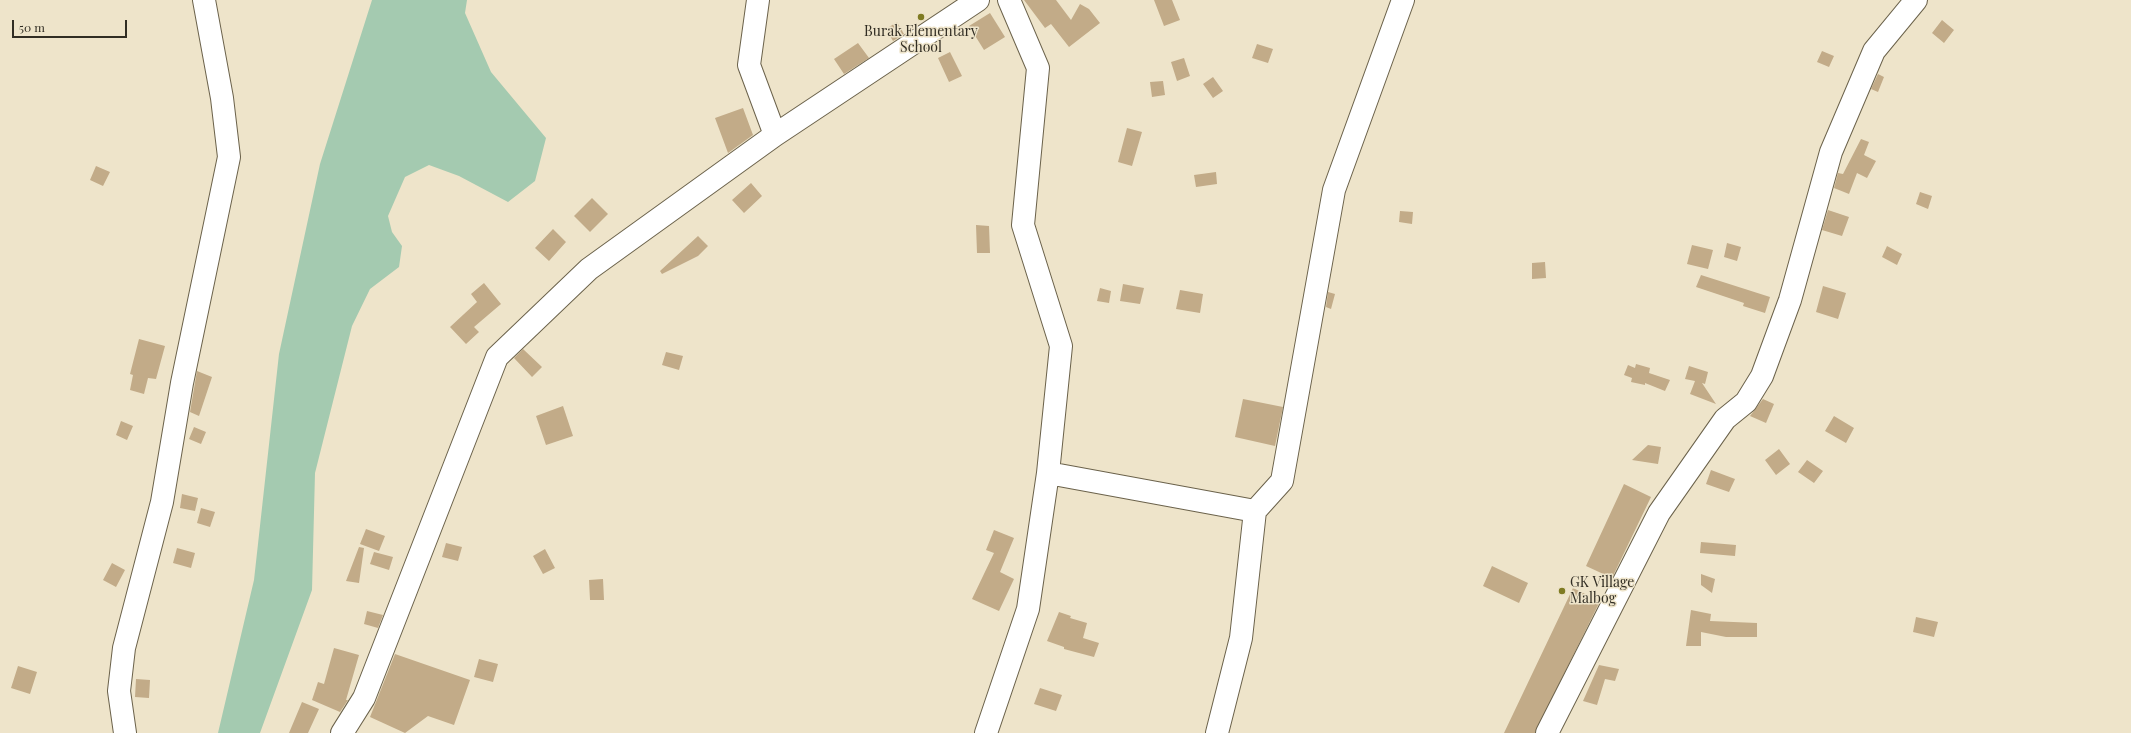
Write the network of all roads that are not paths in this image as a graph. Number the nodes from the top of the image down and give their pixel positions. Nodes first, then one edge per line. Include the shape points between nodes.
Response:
1 (204, 0) edge
2 (758, 0) edge
3 (978, 0) edge
4 (1009, 0) edge
5 (1403, 0) edge
6 (1916, 0) edge
7 (775, 135) junction
8 (1048, 473) junction
9 (1255, 511) junction
10 (125, 733) edge
11 (342, 733) edge
12 (986, 733) edge
13 (1217, 733) edge
14 (1547, 733) edge

1 - 10 street via 222,98 229,157 182,383 162,502 124,648 119,691
2 - 7 street via 748,65
3 - 7 street
4 - 8 street via 1038,68 1023,225 1061,346
5 - 9 street via 1334,190 1282,481
6 - 14 street via 1874,51 1831,152 1790,300 1762,376 1746,402 1725,419 1659,513
7 - 11 street via 589,269 497,357 364,698
8 - 9 street
8 - 12 street via 1028,609
9 - 13 street via 1241,638

